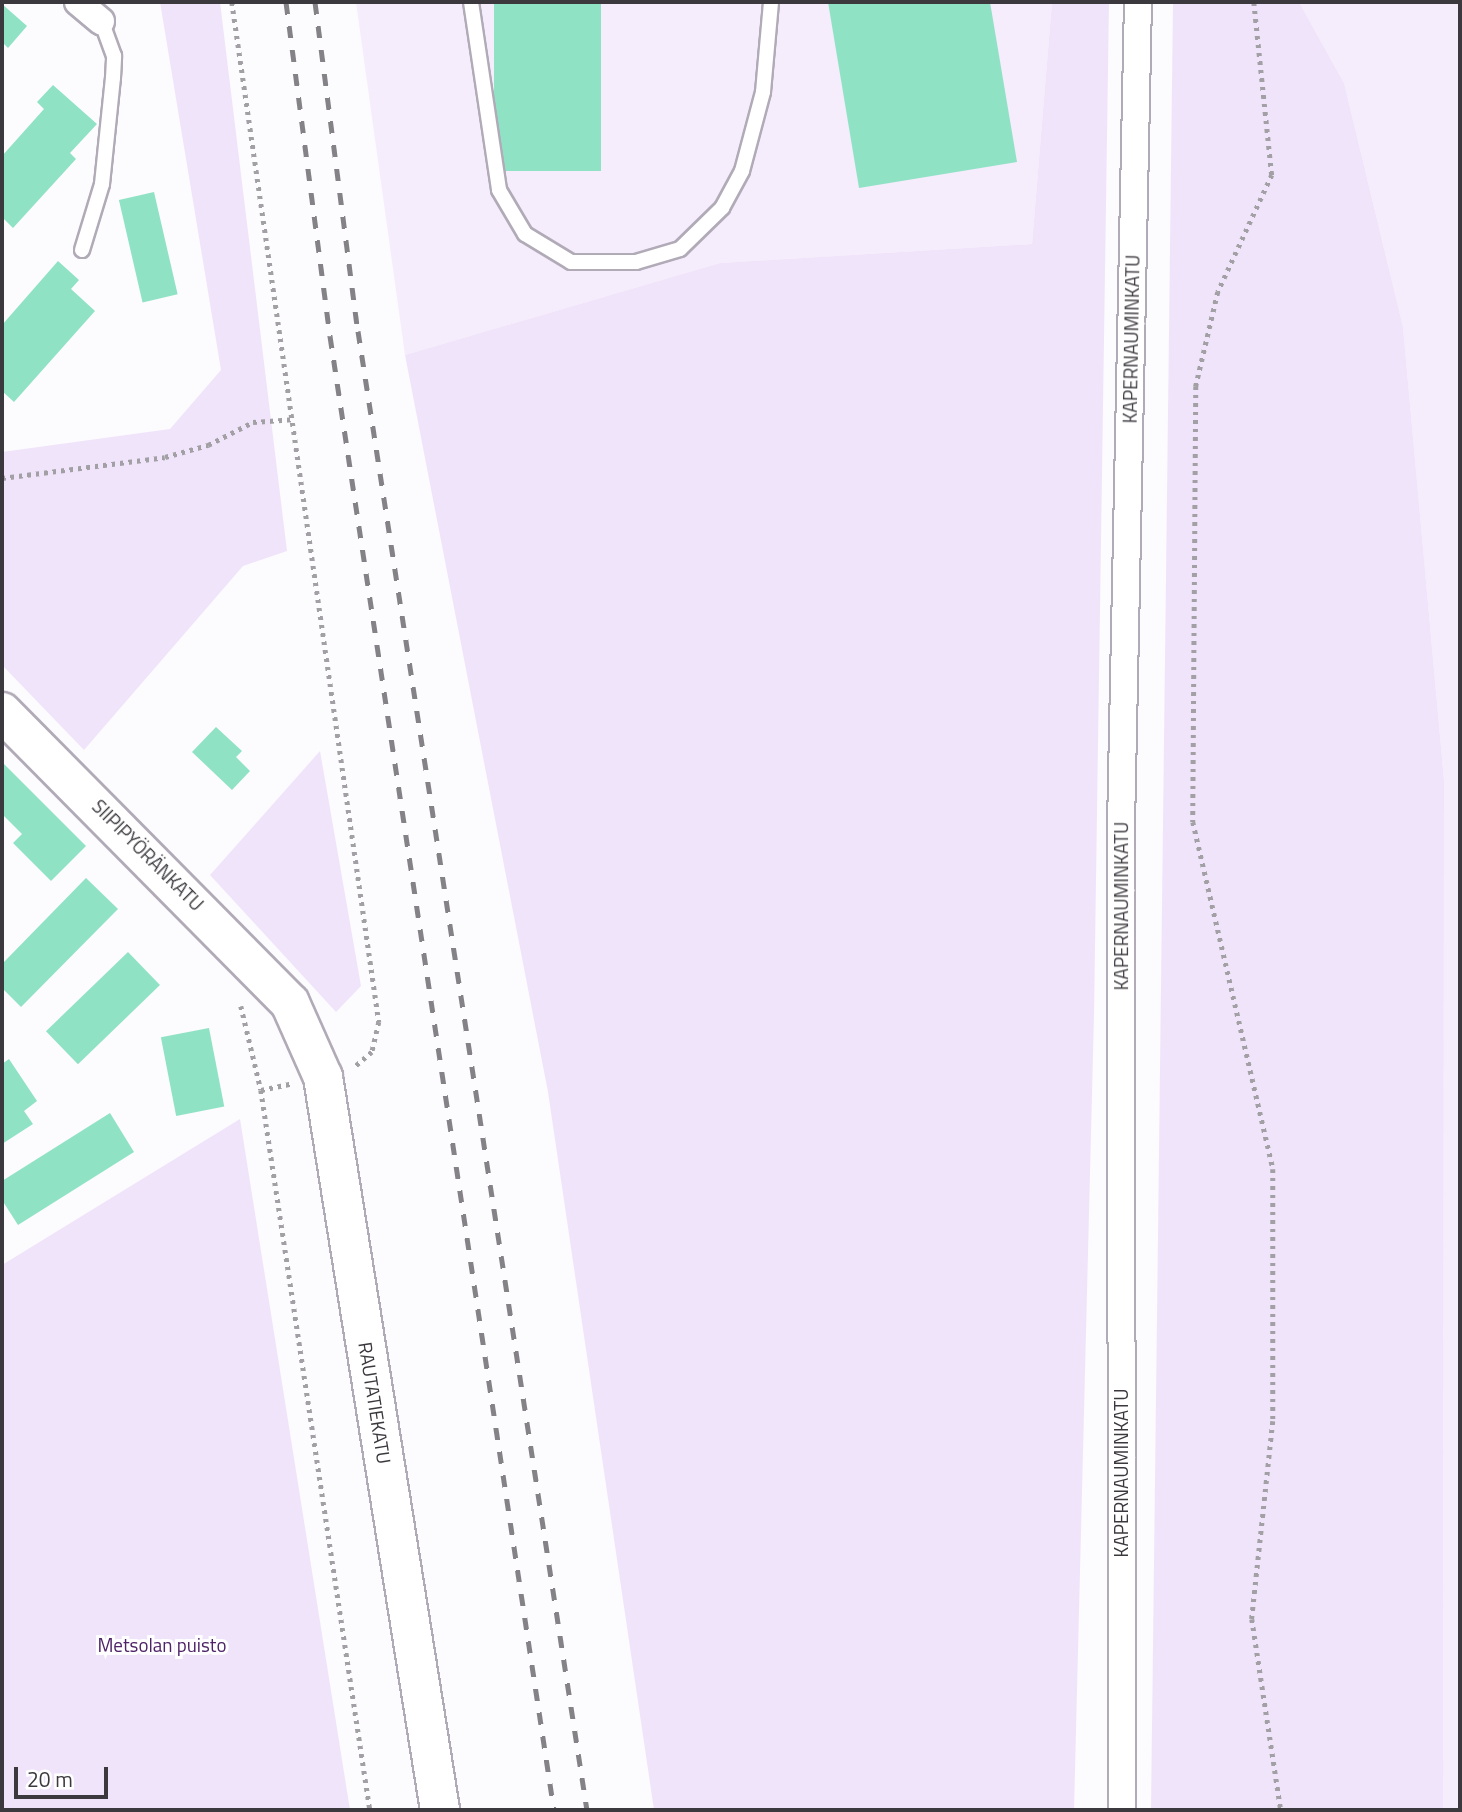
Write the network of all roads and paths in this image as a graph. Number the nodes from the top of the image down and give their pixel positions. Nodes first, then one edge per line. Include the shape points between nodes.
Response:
1 (78, 2) edge
2 (232, 2) edge
3 (471, 2) edge
4 (771, 2) edge
5 (1138, 2) edge
6 (1254, 2) edge
7 (101, 21) joint
8 (82, 250) dead end
9 (292, 419) junction
10 (2, 478) edge
11 (2, 712) edge
12 (240, 1001) dead end
13 (290, 1003) joint
14 (349, 1071) dead end
15 (370, 1810) edge
16 (440, 1810) edge
17 (1122, 1810) edge
18 (1281, 1810) edge

1 - 7 street
2 - 9 path
3 - 4 lane via 499,190 526,234 571,262 636,262 680,249 722,208 735,183 763,92
5 - 17 street, KAPERNAUMINKATU via 1121,826
6 - 18 path via 1272,175 1218,292 1196,386 1193,822 1273,1169 1273,1420 1252,1619
7 - 8 lane via 114,56 113,78 102,184
9 - 10 path via 253,422 208,445 165,457
9 - 14 path via 379,1022 372,1052
11 - 13 street, SIIPIPYÖRÄNKATU
12 - 15 path via 261,1090
13 - 16 street, RAUTATIEKATU via 323,1077

